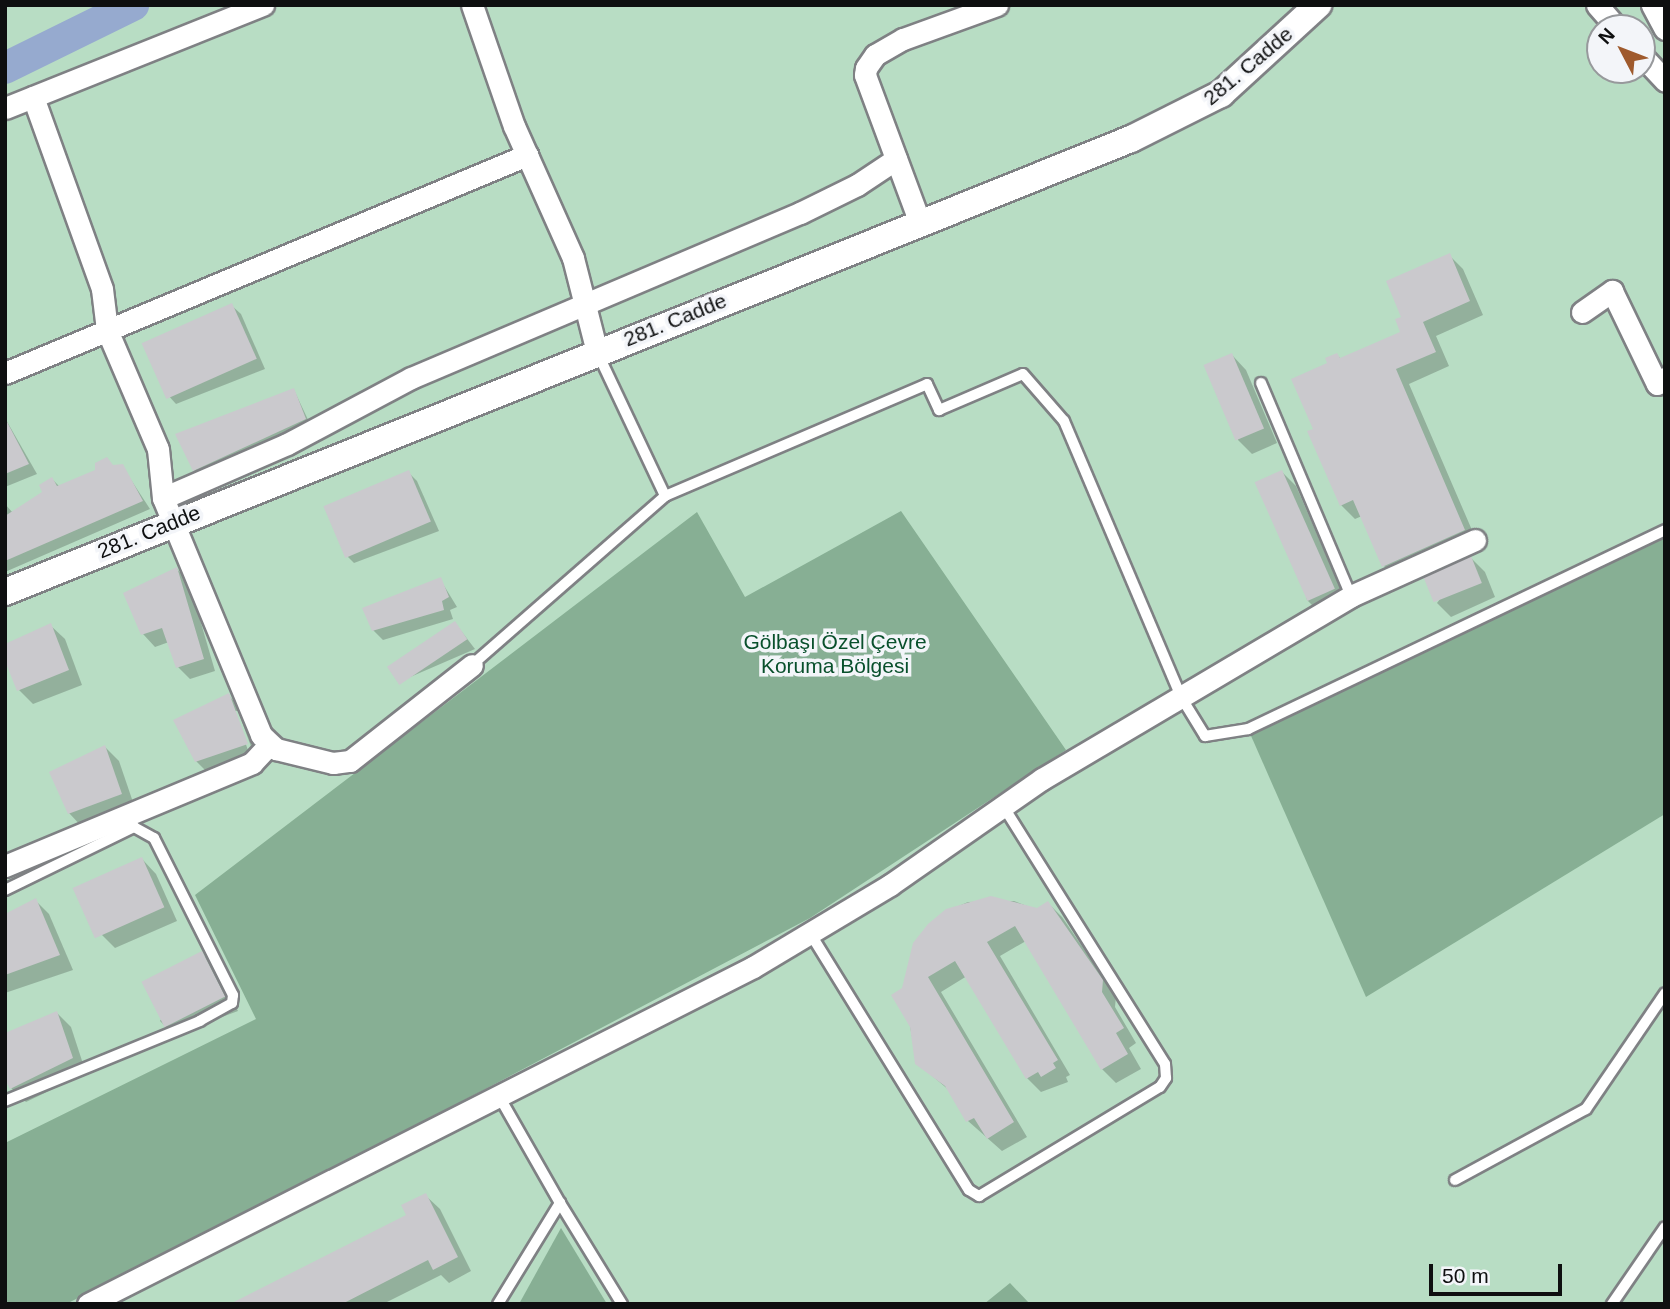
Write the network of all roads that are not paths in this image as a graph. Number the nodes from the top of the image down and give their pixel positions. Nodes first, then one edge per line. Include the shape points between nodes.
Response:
1 (262, 5) edge
2 (472, 5) edge
3 (997, 5) edge
4 (1318, 5) edge
5 (1652, 5) edge
6 (1665, 29) edge
7 (33, 97) junction
8 (5, 108) edge
9 (527, 155) junction
10 (896, 159) junction
11 (919, 223) junction
12 (585, 306) junction
13 (1582, 312) dead end
14 (107, 330) junction
15 (597, 352) junction
16 (5, 373) edge
17 (1665, 378) edge
18 (1261, 383) dead end
19 (665, 496) junction
20 (168, 510) junction
21 (1665, 530) edge
22 (1475, 540) dead end
23 (5, 592) edge
24 (1351, 596) junction
25 (472, 665) joint
26 (1181, 697) junction
27 (270, 745) junction
28 (1003, 806) junction
29 (5, 866) edge
30 (5, 890) edge
31 (810, 933) junction
32 (1665, 993) edge
33 (499, 1096) junction
34 (5, 1101) edge
35 (1455, 1180) dead end
36 (560, 1203) junction
37 (1665, 1227) edge
38 (88, 1304) edge
39 (498, 1304) edge
40 (622, 1304) edge
41 (1612, 1304) edge

1 - 7 street
2 - 9 street
3 - 10 street via 903,39 875,55 865,75
4 - 11 street, 281. Cadde via 1237,81 1192,111
5 - 6 street
7 - 8 street
7 - 14 street via 102,289
9 - 12 street via 573,258
9 - 14 street
10 - 11 street
10 - 12 street via 857,185 800,213
11 - 15 street, 281. Cadde
12 - 15 street
12 - 20 street via 423,373
13 - 17 street via 1612,291 1657,384
14 - 16 street
14 - 20 street via 158,449
15 - 19 lane
15 - 20 street, 281. Cadde
18 - 24 lane
19 - 25 lane
19 - 26 lane via 928,383 939,410 1023,374 1064,421
20 - 23 street, 281. Cadde
20 - 27 street via 256,727
21 - 26 lane via 1248,729 1205,736
22 - 24 street
24 - 26 street
25 - 27 street via 356,759 332,762
26 - 28 street
27 - 29 street via 252,763
28 - 31 street via 890,885
28 - 31 lane via 1165,1064 1167,1078 1160,1087 979,1196 969,1190
30 - 34 lane via 134,827 154,838 233,995 232,1003 200,1021
31 - 33 street via 753,967
32 - 35 lane via 1586,1109
33 - 36 lane
33 - 38 street
36 - 39 lane
36 - 40 lane
37 - 41 lane

